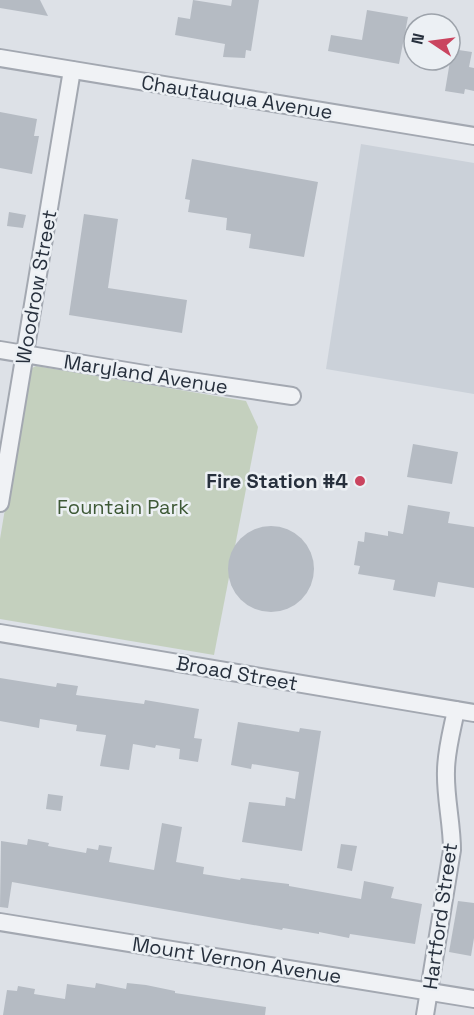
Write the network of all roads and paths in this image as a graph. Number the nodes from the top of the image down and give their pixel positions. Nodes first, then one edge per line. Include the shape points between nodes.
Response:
1 (0, 58) edge
2 (72, 70) junction
3 (474, 136) edge
4 (0, 350) edge
5 (25, 354) junction
6 (292, 396) dead end
7 (0, 503) edge
8 (0, 633) edge
9 (456, 710) junction
10 (474, 714) edge
11 (0, 922) edge
12 (429, 992) junction
13 (474, 999) edge
14 (425, 1015) edge

1 - 2 street, Chautauqua Avenue
2 - 3 street, Chautauqua Avenue
2 - 5 street, Woodrow Street
4 - 5 street, Maryland Avenue
5 - 6 street, Maryland Avenue
5 - 7 street, Woodrow Street
8 - 9 street, Broad Street
9 - 10 street, Broad Street
9 - 12 street, Hartford Street via 446,769 452,850
11 - 12 street, Mount Vernon Avenue
12 - 13 street, Mount Vernon Avenue
12 - 14 street, Hartford Street

